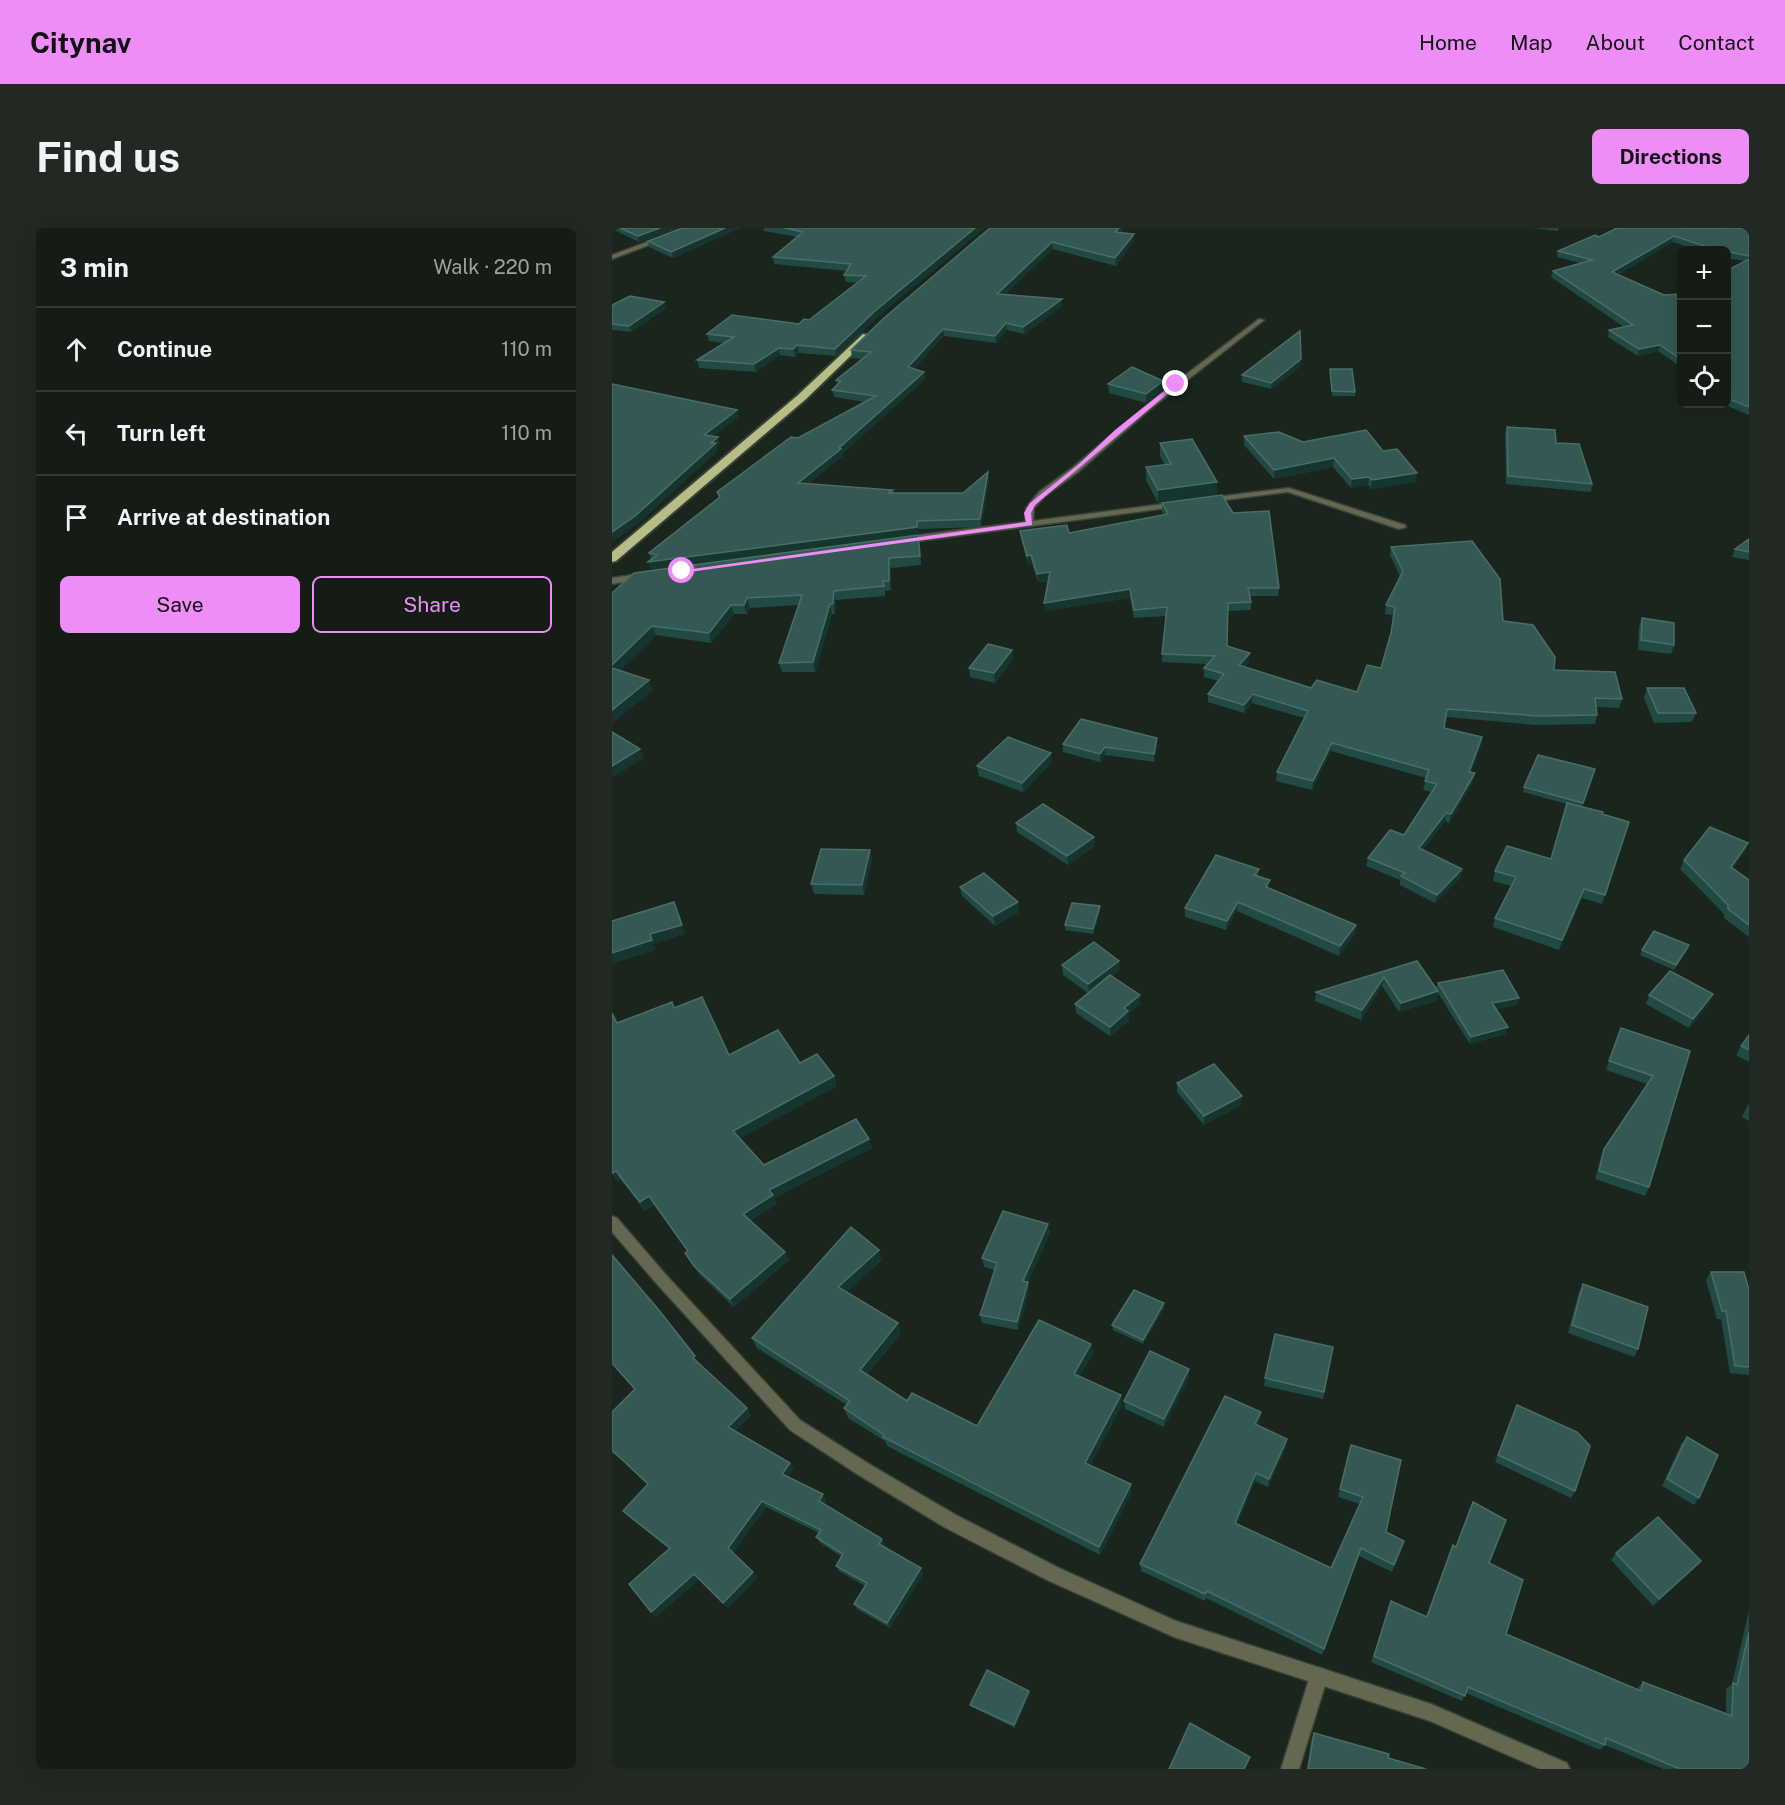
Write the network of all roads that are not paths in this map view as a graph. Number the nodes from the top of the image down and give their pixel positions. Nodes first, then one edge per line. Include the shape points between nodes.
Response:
1 (691, 228) edge
2 (612, 257) edge
3 (1261, 320) dead end
4 (874, 329) edge
5 (1030, 523) junction
6 (1402, 527) dead end
7 (890, 542) edge
8 (612, 558) edge
9 (658, 574) edge
10 (612, 581) edge
11 (612, 1222) edge
12 (1319, 1676) junction
13 (1290, 1769) edge
14 (1561, 1769) edge

1 - 2 street
3 - 5 street via 1191,371 1041,496 1028,513
4 - 8 highway via 802,396
5 - 6 street via 1289,490
5 - 7 street
9 - 10 street
11 - 12 street via 795,1425 863,1469 950,1521 1053,1574 1174,1629
12 - 13 street
12 - 14 street via 1431,1713

